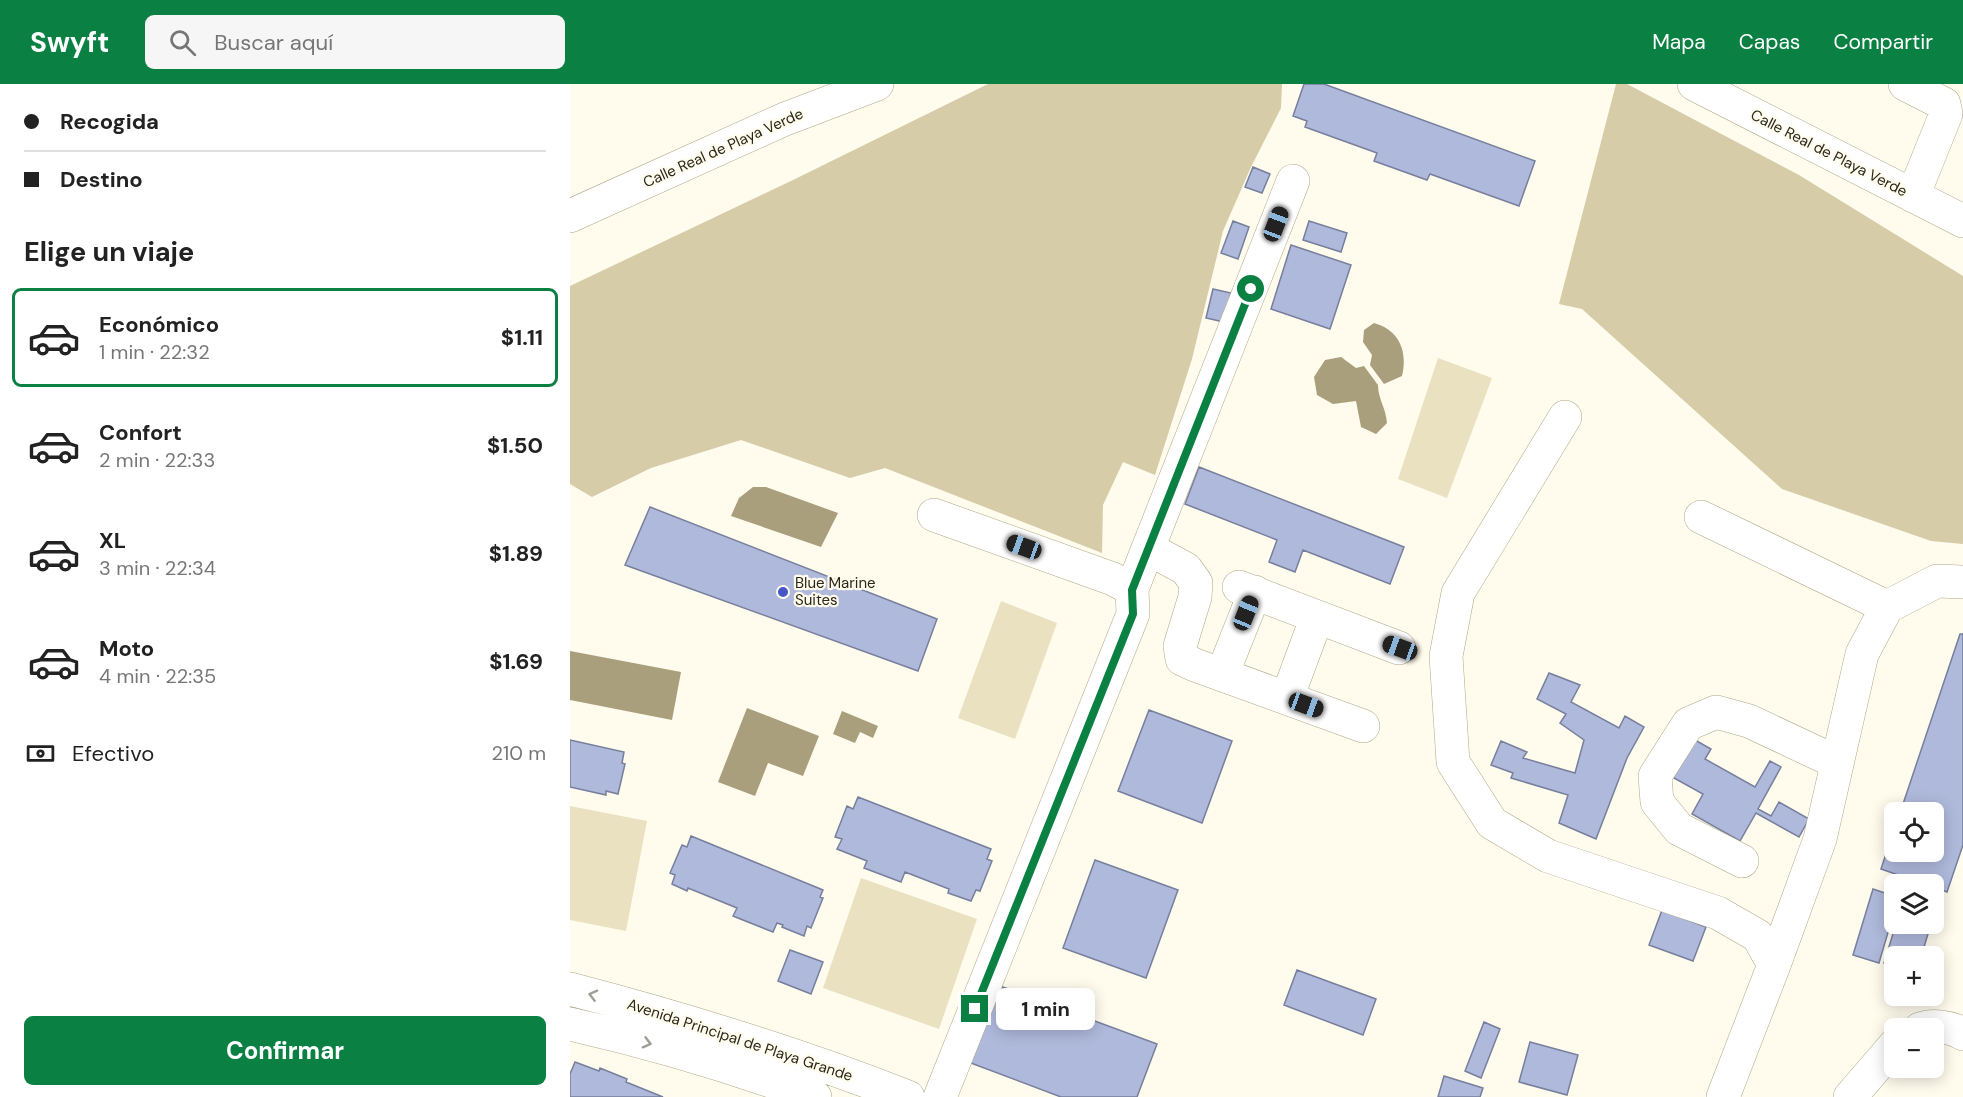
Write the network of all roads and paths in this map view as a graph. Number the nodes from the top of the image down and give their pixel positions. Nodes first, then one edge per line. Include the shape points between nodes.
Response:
1 (877, 84) edge
2 (1694, 84) edge
3 (1905, 84) edge
4 (1293, 181) dead end
5 (1913, 196) junction
6 (570, 216) edge
7 (1963, 221) edge
8 (1565, 417) dead end
9 (934, 516) dead end
10 (1701, 517) dead end
11 (1149, 549) junction
12 (1963, 582) edge
13 (1132, 590) junction
14 (1887, 607) junction
15 (1317, 617) junction
16 (1400, 648) dead end
17 (1222, 675) junction
18 (1287, 698) junction
19 (1363, 726) dead end
20 (1836, 762) junction
21 (1742, 861) dead end
22 (1774, 964) junction
23 (570, 989) edge
24 (570, 1024) edge
25 (1944, 1029) edge
26 (1963, 1034) edge
27 (1884, 1058) edge
28 (890, 1094) edge
29 (815, 1097) edge
30 (940, 1097) edge
31 (1723, 1097) edge
32 (1850, 1097) edge

1 - 6 street, Calle Real de Playa Verde via 785,119
2 - 5 street, Calle Real de Playa Verde
3 - 5 street via 1944,104 1946,114
4 - 11 street
5 - 7 street, Calle Real de Playa Verde
8 - 22 street via 1458,593 1446,656 1453,762 1492,823 1548,856 1718,913 1758,936
9 - 13 street via 1113,579
10 - 14 street
11 - 13 street
11 - 17 street via 1186,569 1196,583 1180,646 1182,659
12 - 14 street via 1936,581
13 - 30 street via 1133,614
14 - 20 street via 1862,654
15 - 16 street
15 - 17 street via 1247,590
15 - 18 street
17 - 18 street
18 - 19 street
20 - 21 street via 1749,721 1716,712 1688,724 1655,776 1657,802 1679,828
20 - 22 street via 1820,839
22 - 31 street
28 -> 23 street, Avenida Principal de Playa Grande via 817,1062 749,1039
24 -> 29 street, Avenida Principal de Playa Grande via 762,1077
25 - 26 street
27 - 32 street

